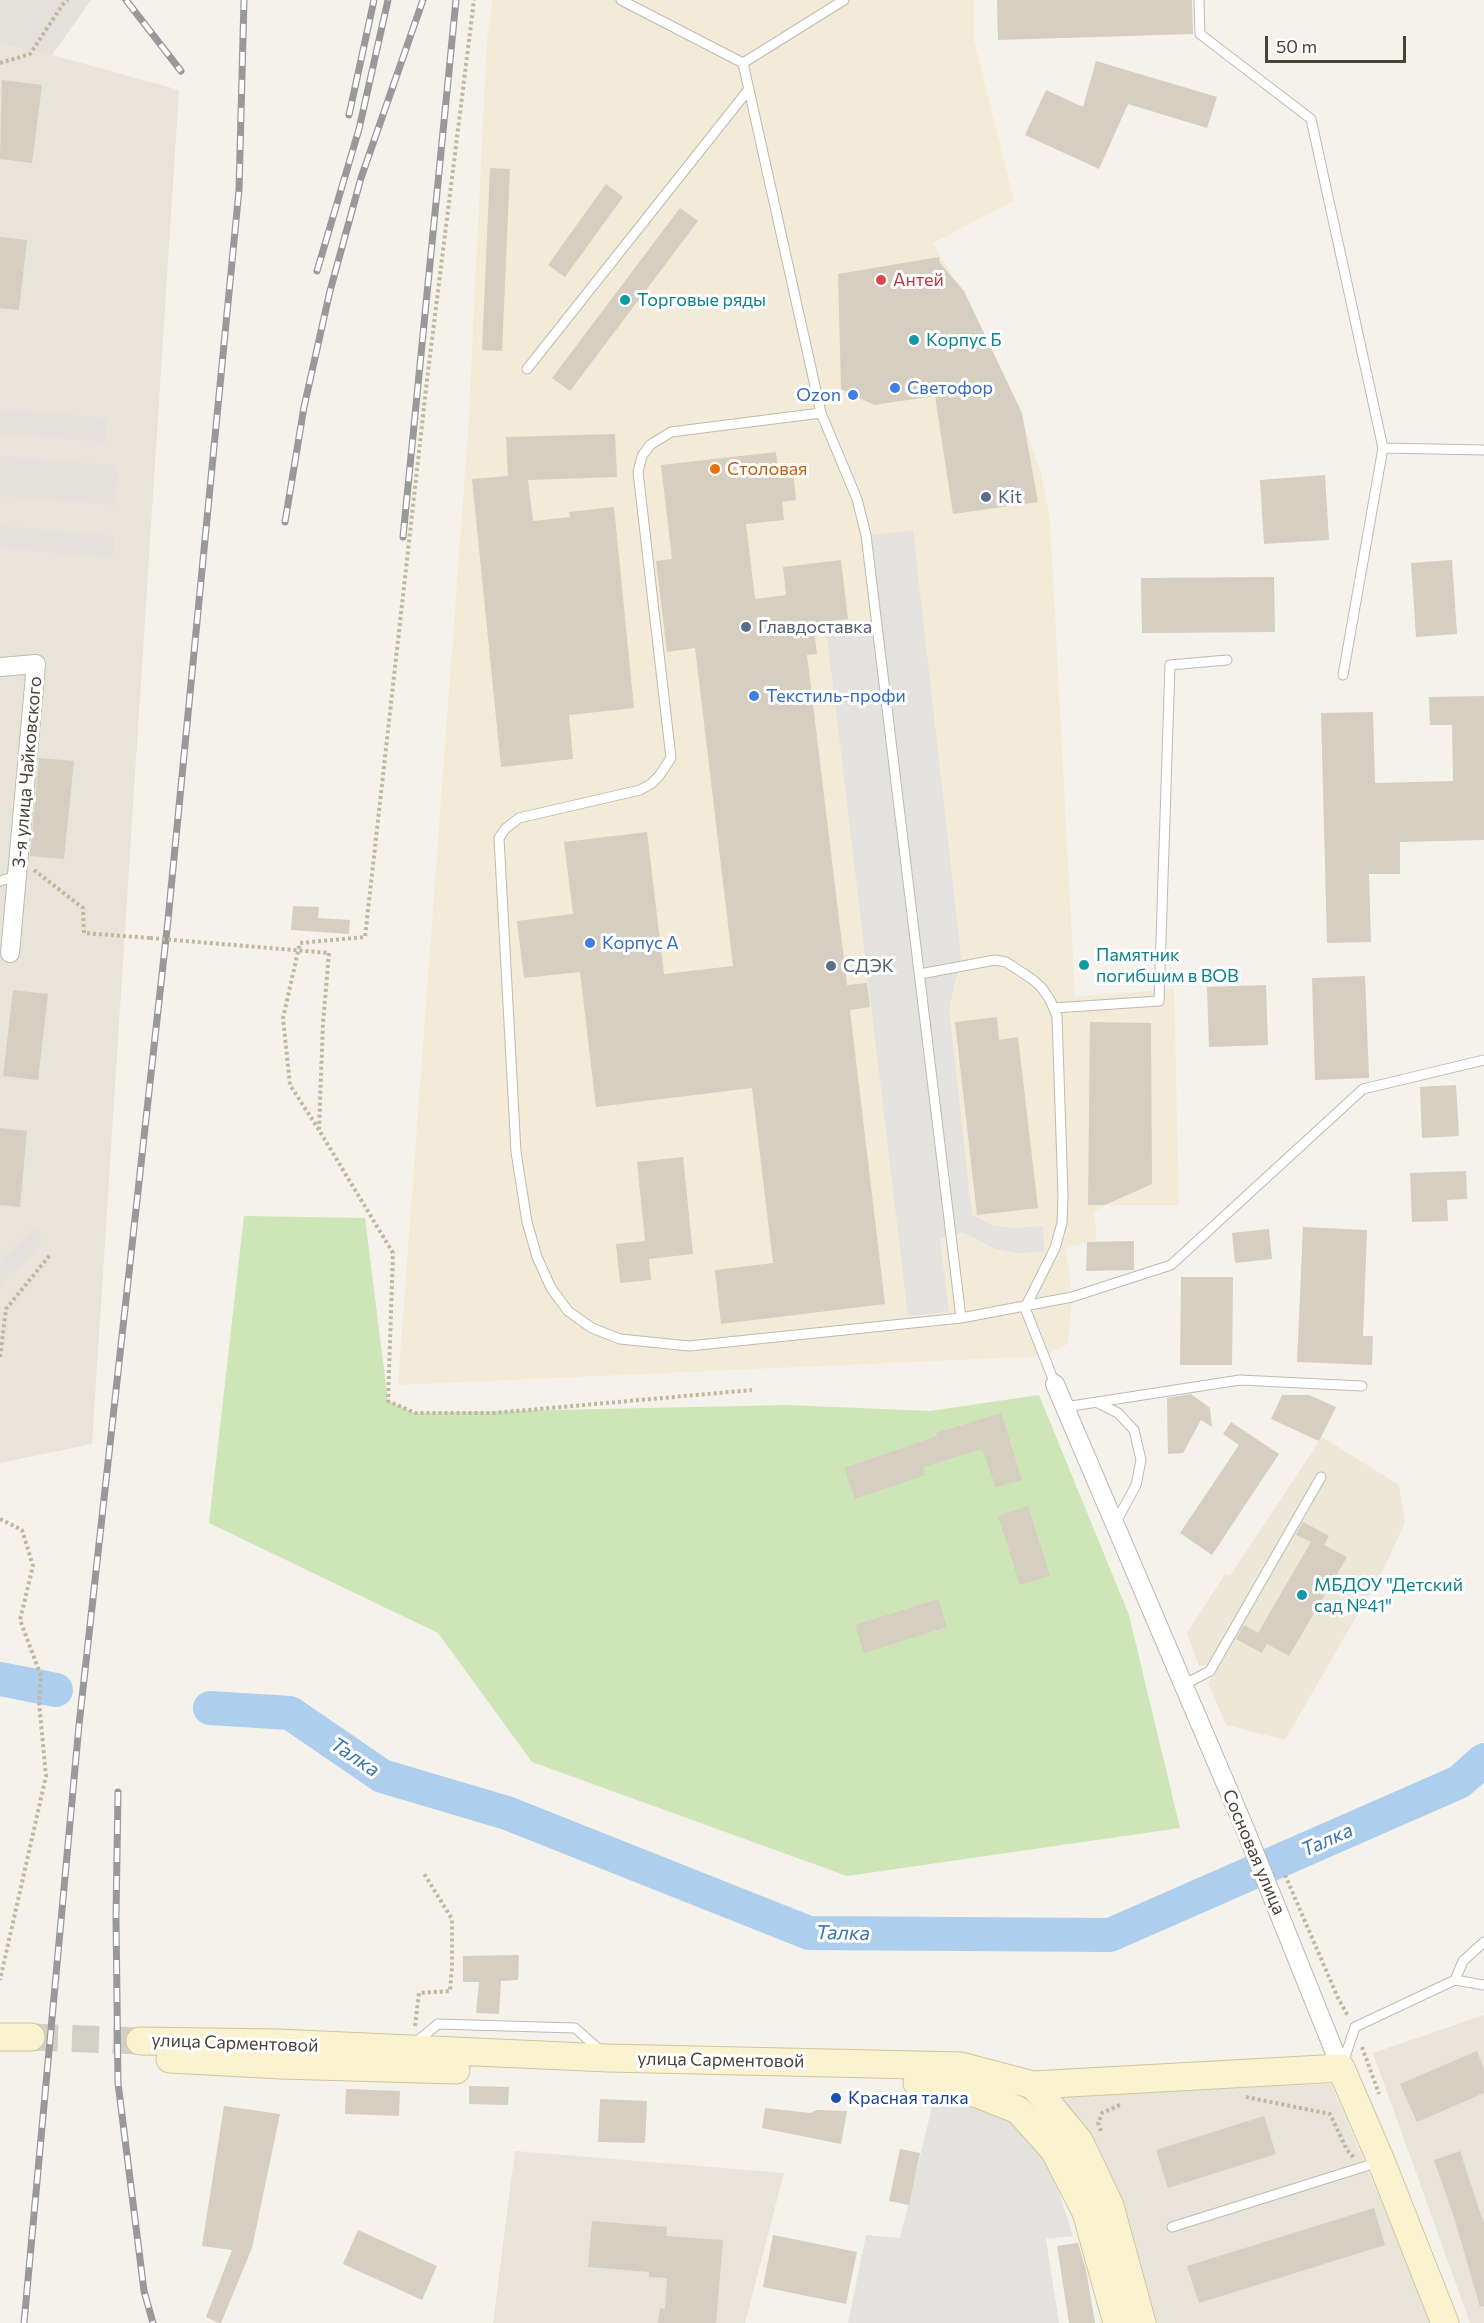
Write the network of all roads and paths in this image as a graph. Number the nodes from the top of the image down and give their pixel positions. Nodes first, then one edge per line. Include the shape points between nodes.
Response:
1 (68, 0) edge
2 (474, 0) edge
3 (621, 0) edge
4 (844, 0) edge
5 (1199, 0) edge
6 (0, 63) edge
7 (743, 63) junction
8 (749, 89) junction
9 (527, 369) dead end
10 (821, 413) junction
11 (1383, 448) junction
12 (1484, 450) edge
13 (1227, 660) dead end
14 (0, 667) edge
15 (1343, 675) dead end
16 (12, 872) edge
17 (5, 954) edge
18 (920, 974) junction
19 (1054, 1008) junction
20 (1484, 1060) edge
21 (319, 1130) junction
22 (50, 1255) dead end
23 (1025, 1308) junction
24 (962, 1318) junction
25 (0, 1357) edge
26 (1055, 1384) joint
27 (1362, 1386) dead end
28 (752, 1390) dead end
29 (1098, 1403) junction
30 (1065, 1407) junction
31 (1321, 1477) dead end
32 (0, 1519) edge
33 (1115, 1524) junction
34 (1183, 1685) junction
35 (423, 1872) dead end
36 (1484, 1942) edge
37 (0, 1980) edge
38 (1455, 1980) junction
39 (1484, 1985) edge
40 (0, 2037) edge
41 (410, 2042) junction
42 (140, 2049) tunnel mouth
43 (0, 2053) edge
44 (280, 2054) junction
45 (1341, 2068) junction
46 (1033, 2085) junction
47 (1239, 2097) dead end
48 (1131, 2100) dead end
49 (1103, 2139) dead end
50 (1372, 2163) junction
51 (1172, 2227) dead end
52 (1117, 2323) edge
53 (1142, 2323) edge
54 (1445, 2323) edge

1 - 6 path via 30,54
2 - 21 path via 365,937 300,943 283,1018 290,1084
3 - 7 lane
4 - 7 lane
5 - 11 lane via 1200,34 1311,119
7 - 8 lane
8 - 9 lane
8 - 10 lane
10 - 18 lane via 857,499 866,535
10 - 24 lane via 671,432 650,445 638,472 671,758 651,784 639,790 519,818 499,838 518,1164 527,1222 551,1288 568,1311 592,1328 620,1339 689,1346
11 - 12 lane
11 - 15 lane
13 - 19 lane via 1170,665 1159,1001
14 - 16 street, 3-я улица Чайковского via 36,664
16 - 17 street, 3-я улица Чайковского
16 - 21 path, bridge via 83,908 84,933 329,953
18 - 19 lane via 995,960 1006,962 1032,978
18 - 24 lane
19 - 23 lane via 1062,1223 1055,1248
20 - 23 lane via 1363,1089 1171,1265 1072,1298
21 - 28 path via 393,1253 388,1401 415,1413 494,1413
22 - 25 path via 6,1310
23 - 24 lane
23 - 26 lane
26 - 30 street, Сосновая улица
27 - 29 lane via 1240,1380
29 - 30 lane
29 - 33 lane via 1118,1413 1134,1430 1141,1460 1136,1485
30 - 33 street, Сосновая улица
31 - 34 lane via 1210,1671
32 - 37 path via 22,1530 33,1566 20,1620 41,1676 39,1702 46,1776
33 - 34 street, Сосновая улица
34 - 45 street, Сосновая улица
35 - 41 path via 452,1919 452,1967 450,1991 419,1993
36 - 38 lane via 1463,1961
38 - 39 lane
38 - 45 lane via 1355,2027
40 - 43 main road via 31,2045
41 - 44 main road, улица Сарментовой
41 - 46 main road, улица Сарментовой via 608,2058 961,2066
42 - 44 main road, улица Сарментовой
44 - 52 main road, улица Сарментовой via 952,2084 1018,2110 1054,2150 1086,2212
45 - 46 main road, улица Сарментовой
45 - 50 main road, Сосновая улица
46 - 53 main road via 1079,2141 1110,2206
47 - 50 path via 1330,2114 1347,2150
48 - 49 path via 1102,2113 1098,2123
50 - 51 lane
50 - 54 main road, Сосновая улица

